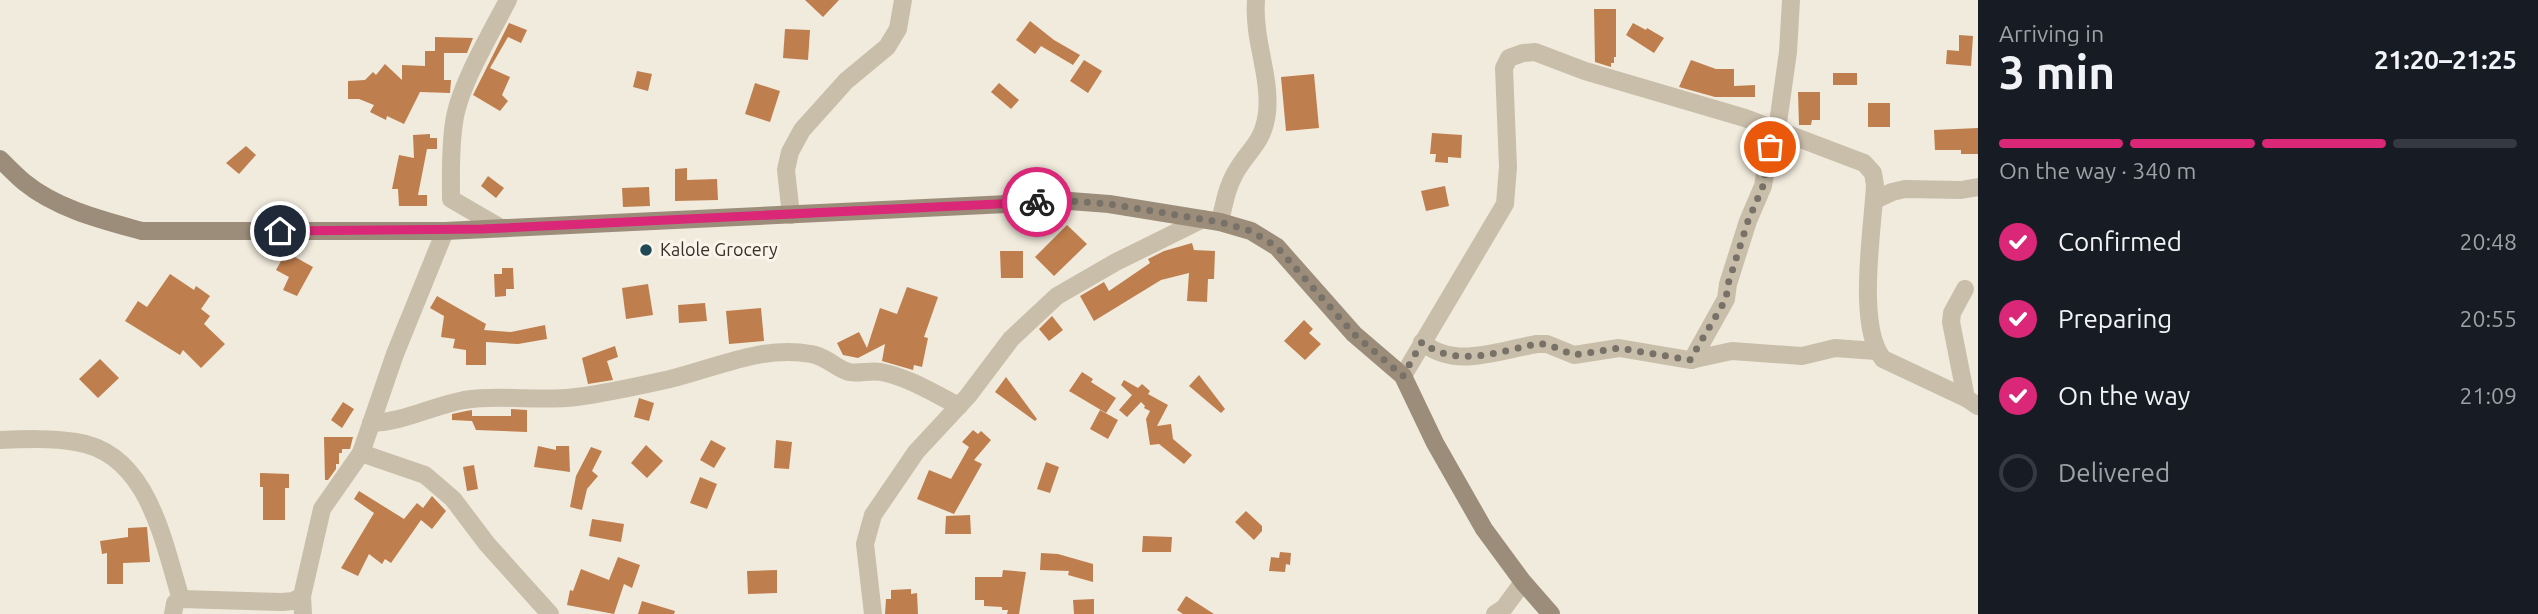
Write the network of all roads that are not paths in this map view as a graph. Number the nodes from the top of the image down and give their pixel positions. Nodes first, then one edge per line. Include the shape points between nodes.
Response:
1 (508, 0) edge
2 (903, 0) edge
3 (1256, 0) edge
4 (1791, 0) edge
5 (1775, 129) junction
6 (0, 159) edge
7 (1978, 187) edge
8 (1875, 201) junction
9 (791, 215) junction
10 (1211, 220) junction
11 (501, 228) junction
12 (445, 231) junction
13 (1965, 289) dead end
14 (1422, 342) junction
15 (1876, 351) junction
16 (1692, 360) junction
17 (1403, 376) junction
18 (1972, 402) edge
19 (959, 406) junction
20 (371, 423) junction
21 (0, 440) edge
22 (361, 453) junction
23 (1523, 582) junction
24 (303, 605) edge
25 (177, 607) edge
26 (550, 614) edge
27 (873, 614) edge
28 (1495, 614) edge
29 (1551, 614) edge

1 - 11 street via 475,63 454,121 451,169 451,199
2 - 9 street via 898,29 887,47 846,81 802,130 790,152 786,170
3 - 10 street via 1257,43 1267,87 1263,134 1237,170
4 - 5 street
5 - 8 street via 1864,163 1873,173
5 - 14 street via 1535,52 1509,58 1503,68 1508,167 1505,204
5 - 16 street via 1763,186 1726,299
6 - 12 street via 25,183 60,204 142,231
7 - 8 street via 1905,189
8 - 15 street via 1867,296
9 - 10 street via 1070,201
9 - 11 street
10 - 17 street via 1251,231 1277,247 1354,334
10 - 19 street via 1116,262 1057,296 1011,339
11 - 12 street
12 - 20 street
13 - 18 street via 1951,322
14 - 16 street via 1434,352 1457,356 1547,344 1574,355 1619,348
14 - 17 street
15 - 16 street via 1835,348 1802,356 1732,351
15 - 18 street via 1883,359
17 - 23 street via 1434,443 1484,529
19 - 20 street via 880,372 852,373 814,354 786,352 573,397 467,400 392,422
19 - 27 street via 916,452 873,515 865,544
20 - 22 street
21 - 25 street via 78,442 103,451 125,467 152,510
22 - 24 street via 322,509
22 - 26 street via 425,475 453,499
23 - 28 street
23 - 29 street
24 - 25 street via 293,601

